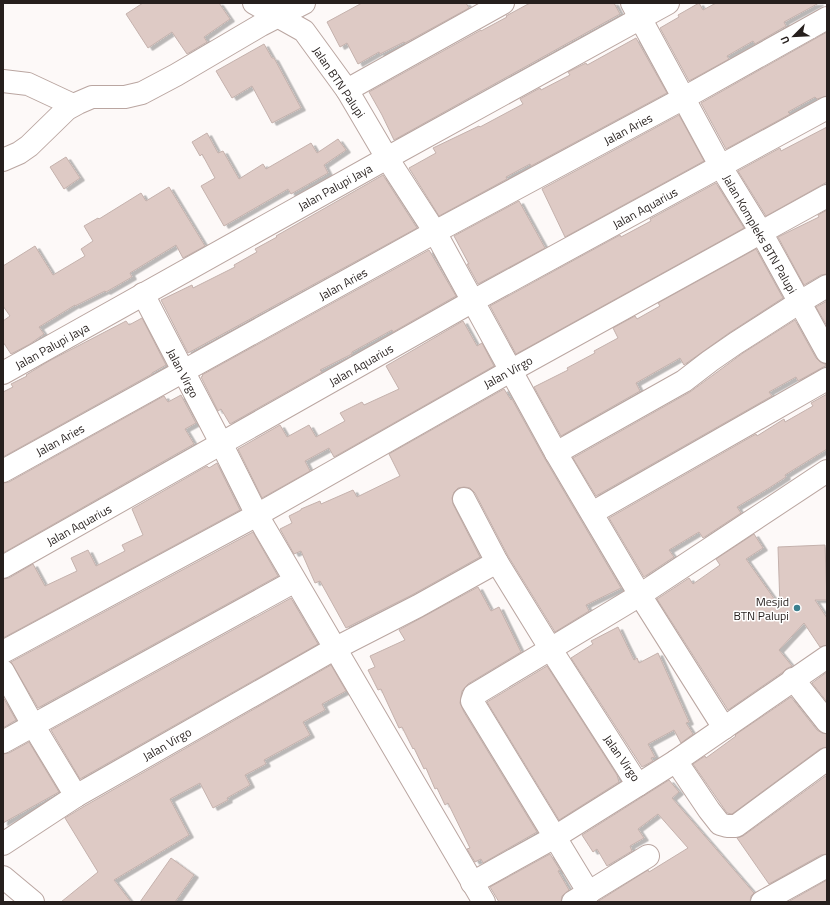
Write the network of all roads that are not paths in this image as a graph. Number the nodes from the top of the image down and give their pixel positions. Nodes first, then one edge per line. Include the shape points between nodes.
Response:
1 (254, 3) edge
2 (304, 3) edge
3 (503, 3) edge
4 (668, 3) edge
5 (637, 11) edge
6 (279, 17) junction
7 (827, 18) edge
8 (3, 81) edge
9 (348, 90) junction
10 (684, 98) junction
11 (73, 105) junction
12 (827, 108) edge
13 (387, 158) junction
14 (3, 160) edge
15 (721, 167) junction
16 (827, 196) edge
17 (435, 232) junction
18 (761, 232) junction
19 (827, 286) edge
20 (143, 294) junction
21 (473, 301) junction
22 (800, 302) junction
23 (827, 352) edge
24 (512, 370) junction
25 (3, 373) edge
26 (183, 373) junction
27 (827, 379) edge
28 (222, 444) junction
29 (556, 453) junction
30 (827, 471) edge
31 (3, 472) edge
32 (464, 499) dead end
33 (592, 513) junction
34 (257, 515) junction
35 (497, 562) junction
36 (3, 567) edge
37 (294, 581) junction
38 (640, 595) junction
39 (550, 648) junction
40 (334, 649) junction
41 (3, 652) edge
42 (827, 657) edge
43 (3, 671) edge
44 (793, 679) junction
45 (827, 722) edge
46 (33, 725) junction
47 (724, 728) junction
48 (3, 742) edge
49 (827, 759) edge
50 (676, 761) junction
51 (638, 785) junction
52 (76, 796) junction
53 (555, 837) junction
54 (3, 844) edge
55 (648, 856) dead end
56 (827, 866) edge
57 (3, 877) edge
58 (472, 882) junction
59 (581, 897) edge
60 (766, 901) edge
61 (33, 902) edge
62 (484, 902) edge

1 - 6 street, Jalan BTN Palupi
2 - 6 street
3 - 9 street
4 - 5 street, Jalan Palupi Jaya
5 - 10 street, Jalan Kompleks BTN Palupi
5 - 13 street, Jalan Palupi Jaya
6 - 9 street, Jalan BTN Palupi via 304,31
6 - 11 street via 142,93 125,97 92,97
7 - 10 street
8 - 11 street via 28,84
9 - 13 street, Jalan BTN Palupi
10 - 15 street, Jalan Kompleks BTN Palupi
10 - 17 street, Jalan Aries
11 - 14 street via 29,146
12 - 15 street, Jalan Kompleks BTN Palupi
13 - 17 street, Jalan BTN Palupi
13 - 20 street, Jalan Palupi Jaya
15 - 18 street, Jalan Kompleks BTN Palupi
15 - 21 street, Jalan Aquarius
16 - 18 street, Jalan Virgo
17 - 21 street, Jalan BTN Palupi
17 - 26 street, Jalan Aries
18 - 22 street, Jalan Kompleks BTN Palupi
18 - 24 street, Jalan Virgo
19 - 22 street, Jalan Kompleks BTN Palupi
20 - 25 street, Jalan Palupi Jaya
20 - 26 street, Jalan Virgo
21 - 24 street, Jalan BTN Palupi
21 - 28 street, Jalan Aquarius
22 - 23 street, Jalan Kompleks BTN Palupi
22 - 29 street via 684,381
24 - 29 street, Jalan BTN Palupi
24 - 34 street, Jalan Virgo
26 - 28 street, Jalan Virgo
26 - 31 street, Jalan Aries
27 - 33 street
28 - 34 street, Jalan Virgo
28 - 36 street, Jalan Aquarius
29 - 33 street, Jalan BTN Palupi
30 - 38 street
32 - 35 street, Jalan Virgo
33 - 38 street, Jalan BTN Palupi
34 - 37 street, Jalan Virgo
34 - 41 street, Jalan Virgo
35 - 39 street, Jalan Virgo
35 - 40 street, Jalan Virgo
37 - 40 street, Jalan Virgo
37 - 46 street
38 - 39 street
38 - 47 street, Jalan BTN Palupi
39 - 51 street, Jalan Virgo
39 - 53 street via 474,695 472,701
40 - 52 street, Jalan Virgo
40 - 58 street, Jalan Virgo
42 - 44 street, Jalan Virgo
43 - 46 street
44 - 45 street
44 - 47 street, Jalan Virgo
46 - 48 street
46 - 52 street
47 - 50 street, Jalan Virgo
49 - 50 street via 736,826 720,824
50 - 51 street, Jalan Virgo
51 - 53 street
52 - 54 street, Jalan Virgo
53 - 58 street
53 - 59 street
55 - 59 street
56 - 60 street
57 - 61 street
58 - 62 street, Jalan Virgo

